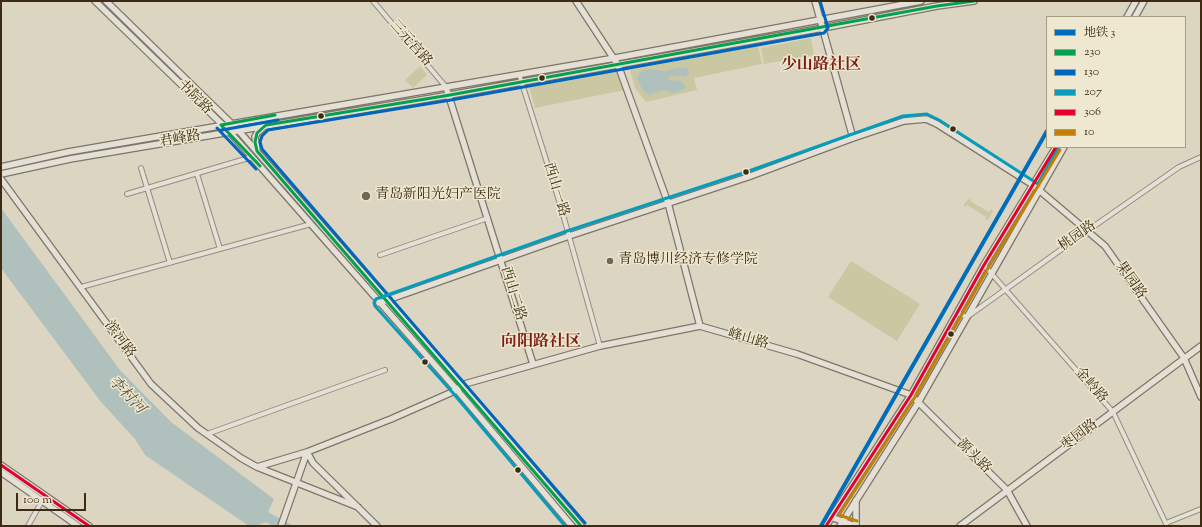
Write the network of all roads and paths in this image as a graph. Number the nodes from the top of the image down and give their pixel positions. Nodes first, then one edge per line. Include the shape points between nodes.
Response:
1 (95, 1) edge
2 (373, 1) edge
3 (576, 1) edge
4 (815, 1) edge
5 (921, 1) edge
6 (974, 1) edge
7 (1136, 1) edge
8 (1144, 1) edge
9 (110, 2) edge
10 (938, 3) edge
11 (1128, 16) edge
12 (1136, 16) edge
13 (821, 21) junction
14 (823, 28) junction
15 (615, 58) junction
16 (618, 65) junction
17 (519, 74) junction
18 (521, 82) junction
19 (446, 87) junction
20 (450, 95) junction
21 (231, 123) junction
22 (221, 125) junction
23 (266, 125) junction
24 (238, 130) junction
25 (229, 131) junction
26 (853, 138) junction
27 (1055, 148) edge
28 (1063, 148) edge
29 (257, 151) junction
30 (252, 157) junction
31 (1201, 157) edge
32 (1, 166) edge
33 (140, 168) dead end
34 (1, 174) edge
35 (197, 174) junction
36 (1, 179) edge
37 (1033, 185) junction
38 (147, 188) junction
39 (1040, 191) junction
40 (127, 194) dead end
41 (668, 203) junction
42 (489, 218) junction
43 (311, 224) junction
44 (1087, 231) junction
45 (569, 236) junction
46 (220, 249) junction
47 (380, 255) dead end
48 (502, 259) junction
49 (170, 263) junction
50 (984, 265) junction
51 (992, 274) junction
52 (82, 287) junction
53 (1005, 289) junction
54 (387, 301) junction
55 (379, 303) junction
56 (957, 313) junction
57 (967, 317) junction
58 (700, 326) junction
59 (600, 346) junction
60 (1201, 346) edge
61 (1184, 358) junction
62 (534, 364) junction
63 (385, 370) dead end
64 (461, 385) junction
65 (457, 390) junction
66 (911, 395) junction
67 (1201, 397) edge
68 (918, 403) junction
69 (1113, 412) junction
70 (206, 435) junction
71 (307, 452) junction
72 (1, 465) edge
73 (257, 466) junction
74 (1, 472) edge
75 (296, 482) junction
76 (1007, 490) junction
77 (856, 500) junction
78 (42, 501) junction
79 (358, 507) junction
80 (1201, 509) edge
81 (831, 517) junction
82 (841, 524) edge
83 (1166, 524) edge
84 (28, 526) edge
85 (78, 526) edge
86 (89, 526) edge
87 (281, 526) edge
88 (377, 526) edge
89 (572, 526) edge
90 (581, 526) edge
91 (826, 526) edge
92 (855, 526) edge
93 (960, 526) edge
94 (1027, 526) edge

1 - 22 main road, 书院路
2 - 19 street, 三元宫路
3 - 15 main road
4 - 13 main road
5 - 13 main road, 君峰路
6 - 10 main road, 君峰路
7 - 11 main road
8 - 12 main road
9 - 21 main road, 书院路
10 - 14 main road, 君峰路
13 - 14 main road
13 - 15 main road, 君峰路
14 - 16 main road, 君峰路
14 - 26 main road
15 - 16 main road
15 - 17 main road, 君峰路
16 - 18 main road, 君峰路
16 - 41 main road
17 - 18 street, 西山一路
17 - 19 main road, 君峰路
18 - 20 main road, 君峰路
18 - 45 street, 西山一路
19 - 20 main road, 西山二路
19 - 21 main road, 君峰路
20 - 23 main road, 君峰路
20 - 42 main road, 西山二路
21 - 22 main road, 君峰路
21 - 24 main road, 书院路
22 - 25 main road, 书院路
22 - 32 main road, 君峰路
23 - 24 main road, 君峰路
23 - 29 main road via 257,133
24 - 25 main road, 君峰路
24 - 29 main road, 书院路
25 - 30 main road, 书院路
25 - 34 main road, 君峰路
26 - 37 main road, 果园路 via 904,121 926,119
26 - 41 main road, 果园路
27 - 37 main road
28 - 39 main road
29 - 54 main road, 书院路
30 - 35 street
30 - 43 main road, 书院路
31 - 44 street, 桃园路 via 1179,167
33 - 38 street
35 - 38 street
35 - 46 street
36 - 52 main road, 滨河路
37 - 39 main road, 果园路
37 - 50 main road
38 - 40 street
38 - 49 street
39 - 44 main road, 果园路
39 - 51 main road
41 - 45 main road, 果园路
41 - 58 main road
42 - 47 street
42 - 48 main road, 西山二路
43 - 46 street
43 - 55 main road, 书院路
44 - 53 street, 桃园路
44 - 61 main road, 果园路 via 1105,246
45 - 48 main road, 果园路
45 - 59 street, 西山一路
46 - 49 street
48 - 54 main road, 果园路
48 - 62 main road, 西山二路
49 - 52 street
50 - 51 street, 金岭路
50 - 56 main road
51 - 53 street, 金岭路
51 - 57 main road
52 - 70 main road, 滨河路 via 151,384
53 - 57 street, 桃园路
53 - 69 street, 金岭路
54 - 55 main road, 果园路
54 - 64 main road, 书院路
55 - 65 main road, 书院路
56 - 57 street
56 - 66 main road
57 - 68 main road
58 - 59 main road, 峰山路
58 - 66 main road, 峰山路 via 797,354
59 - 62 main road, 峰山路
60 - 61 main road, 枣园路
61 - 67 main road, 果园路
61 - 69 main road, 枣园路
62 - 64 main road, 峰山路
63 - 70 street
64 - 65 main road
64 - 90 main road, 书院路
65 - 71 main road
65 - 89 main road, 书院路
66 - 68 main road, 源头路
66 - 81 main road
68 - 76 main road, 源头路
68 - 77 main road
69 - 76 main road, 枣园路
69 - 83 street, 金岭路
70 - 73 main road, 滨河路
71 - 73 main road
71 - 75 main road
71 - 79 main road via 313,463
72 - 86 main road
73 - 75 main road, 滨河路
74 - 78 main road
75 - 79 main road, 滨河路
75 - 87 main road
76 - 93 main road, 枣园路
76 - 94 main road, 源头路
77 - 82 main road
77 - 92 main road
78 - 84 street
78 - 85 main road
79 - 88 main road
80 - 83 street
81 - 82 main road
81 - 91 main road
82 - 92 main road

